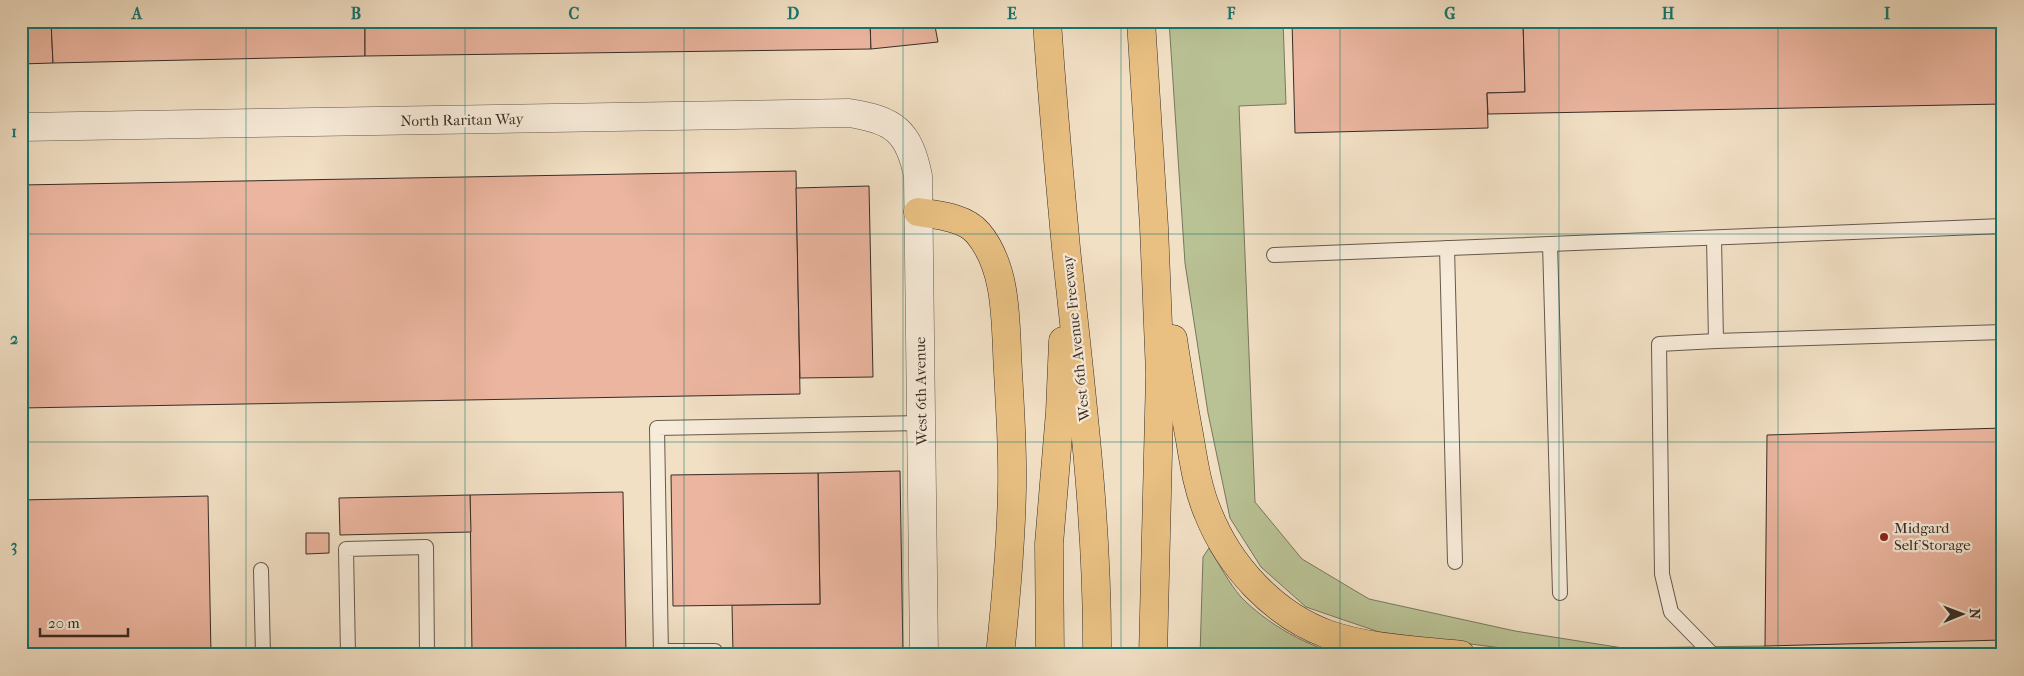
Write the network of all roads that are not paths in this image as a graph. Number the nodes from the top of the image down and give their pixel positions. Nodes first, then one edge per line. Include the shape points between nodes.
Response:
1 (1047, 21) edge
2 (1140, 21) edge
3 (21, 127) edge
4 (900, 131) joint
5 (918, 212) junction
6 (2003, 226) edge
7 (1154, 227) junction
8 (1714, 238) junction
9 (1550, 244) junction
10 (1066, 247) junction
11 (1447, 248) junction
12 (1274, 255) dead end
13 (2003, 332) edge
14 (1716, 341) junction
15 (922, 423) junction
16 (1455, 562) dead end
17 (261, 570) dead end
18 (1560, 593) dead end
19 (661, 653) edge
20 (263, 655) edge
21 (348, 655) edge
22 (427, 655) edge
23 (715, 655) edge
24 (924, 655) edge
25 (1000, 655) edge
26 (1050, 655) edge
27 (1097, 655) edge
28 (1152, 655) edge
29 (1461, 655) edge
30 (1713, 655) edge

1 - 10 highway, West 6th Avenue Freeway
2 - 7 highway
3 - 4 street, North Raritan Way via 850,113 868,116
4 - 5 street, West 6th Avenue via 914,158 918,176
5 - 15 street, West 6th Avenue
5 - 25 highway via 953,218 977,231 995,262 1002,295 1012,487 1007,595
6 - 8 lane
7 - 28 highway via 1160,374
7 - 29 highway via 1194,462 1208,513 1226,550 1276,605 1316,629 1366,644
8 - 9 lane
8 - 14 lane
9 - 11 lane
9 - 18 lane
10 - 26 highway via 1060,412 1050,544
10 - 27 highway, West 6th Avenue Freeway via 1094,514
11 - 12 lane
11 - 16 lane
13 - 14 lane
14 - 30 lane via 1659,344 1662,574 1671,612
15 - 19 lane via 657,428
15 - 24 street, West 6th Avenue
17 - 20 lane
19 - 23 lane via 715,651
21 - 22 lane via 346,550 426,547

